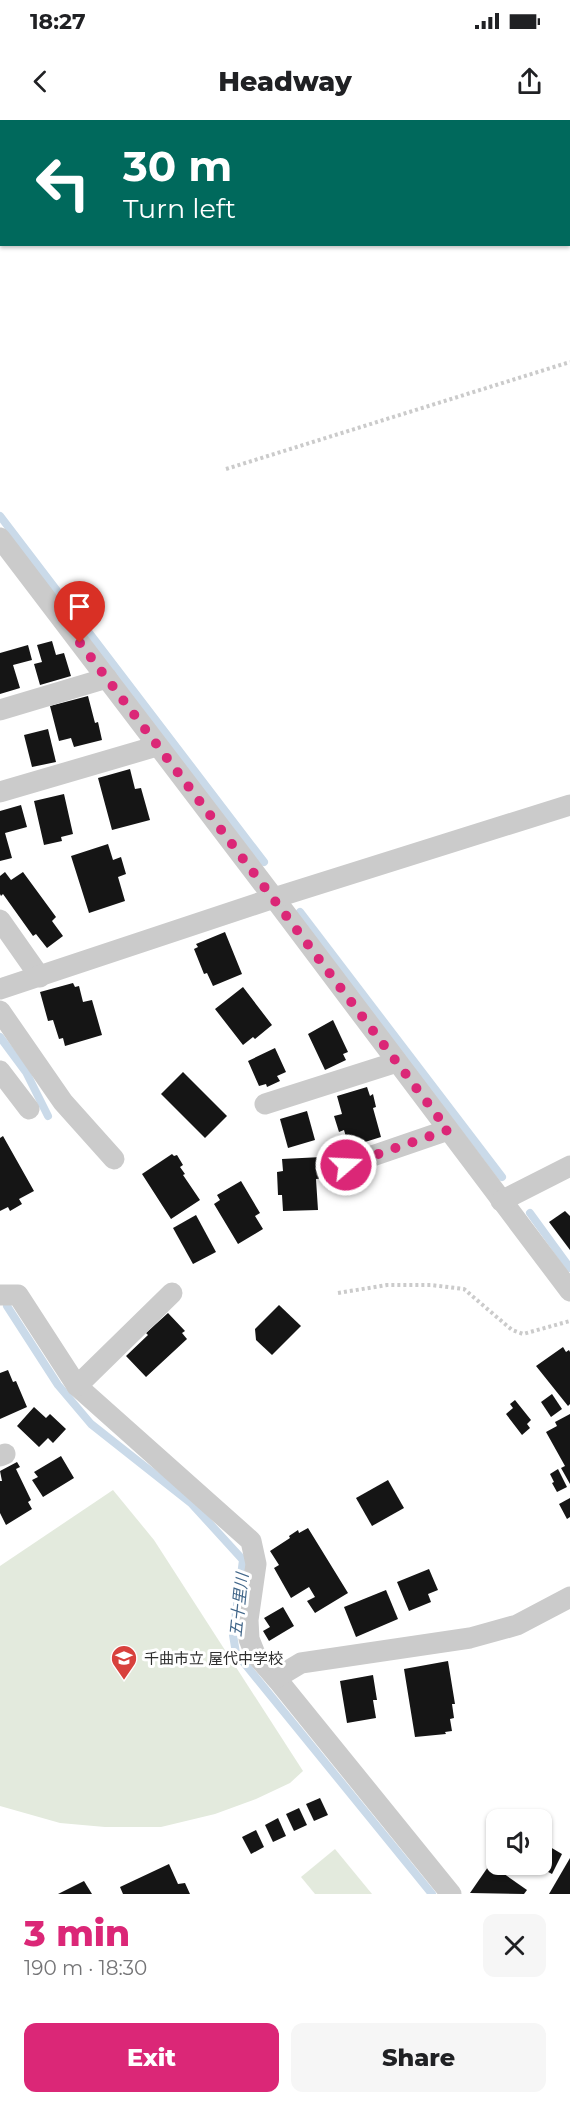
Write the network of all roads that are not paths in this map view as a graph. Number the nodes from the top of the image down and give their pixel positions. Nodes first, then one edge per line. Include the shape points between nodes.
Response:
1 (0, 538) edge
2 (107, 678) junction
3 (0, 710) edge
4 (157, 746) junction
5 (0, 792) edge
6 (570, 805) edge
7 (274, 898) junction
8 (0, 920) edge
9 (40, 977) junction
10 (0, 989) edge
11 (0, 1011) edge
12 (398, 1062) junction
13 (0, 1071) edge
14 (265, 1104) dead end
15 (29, 1109) dead end
16 (448, 1130) junction
17 (114, 1159) dead end
18 (346, 1165) dead end
19 (570, 1166) edge
20 (501, 1201) junction
21 (570, 1292) edge
22 (172, 1293) dead end
23 (0, 1295) edge
24 (77, 1386) junction
25 (570, 1598) edge
26 (276, 1678) junction
27 (451, 1894) edge

1 - 2 street
2 - 3 street
2 - 4 street
4 - 5 street
4 - 7 street
6 - 7 street
7 - 9 street
7 - 12 street
8 - 9 street
9 - 10 street
11 - 17 street via 63,1102
12 - 14 street
12 - 16 street
13 - 15 street
16 - 18 street
16 - 20 street
19 - 20 street
20 - 21 street
22 - 24 street
23 - 24 street via 18,1295
24 - 26 street via 251,1541 256,1564 249,1639 255,1654
25 - 26 street via 517,1625 479,1636 301,1663
26 - 27 street

